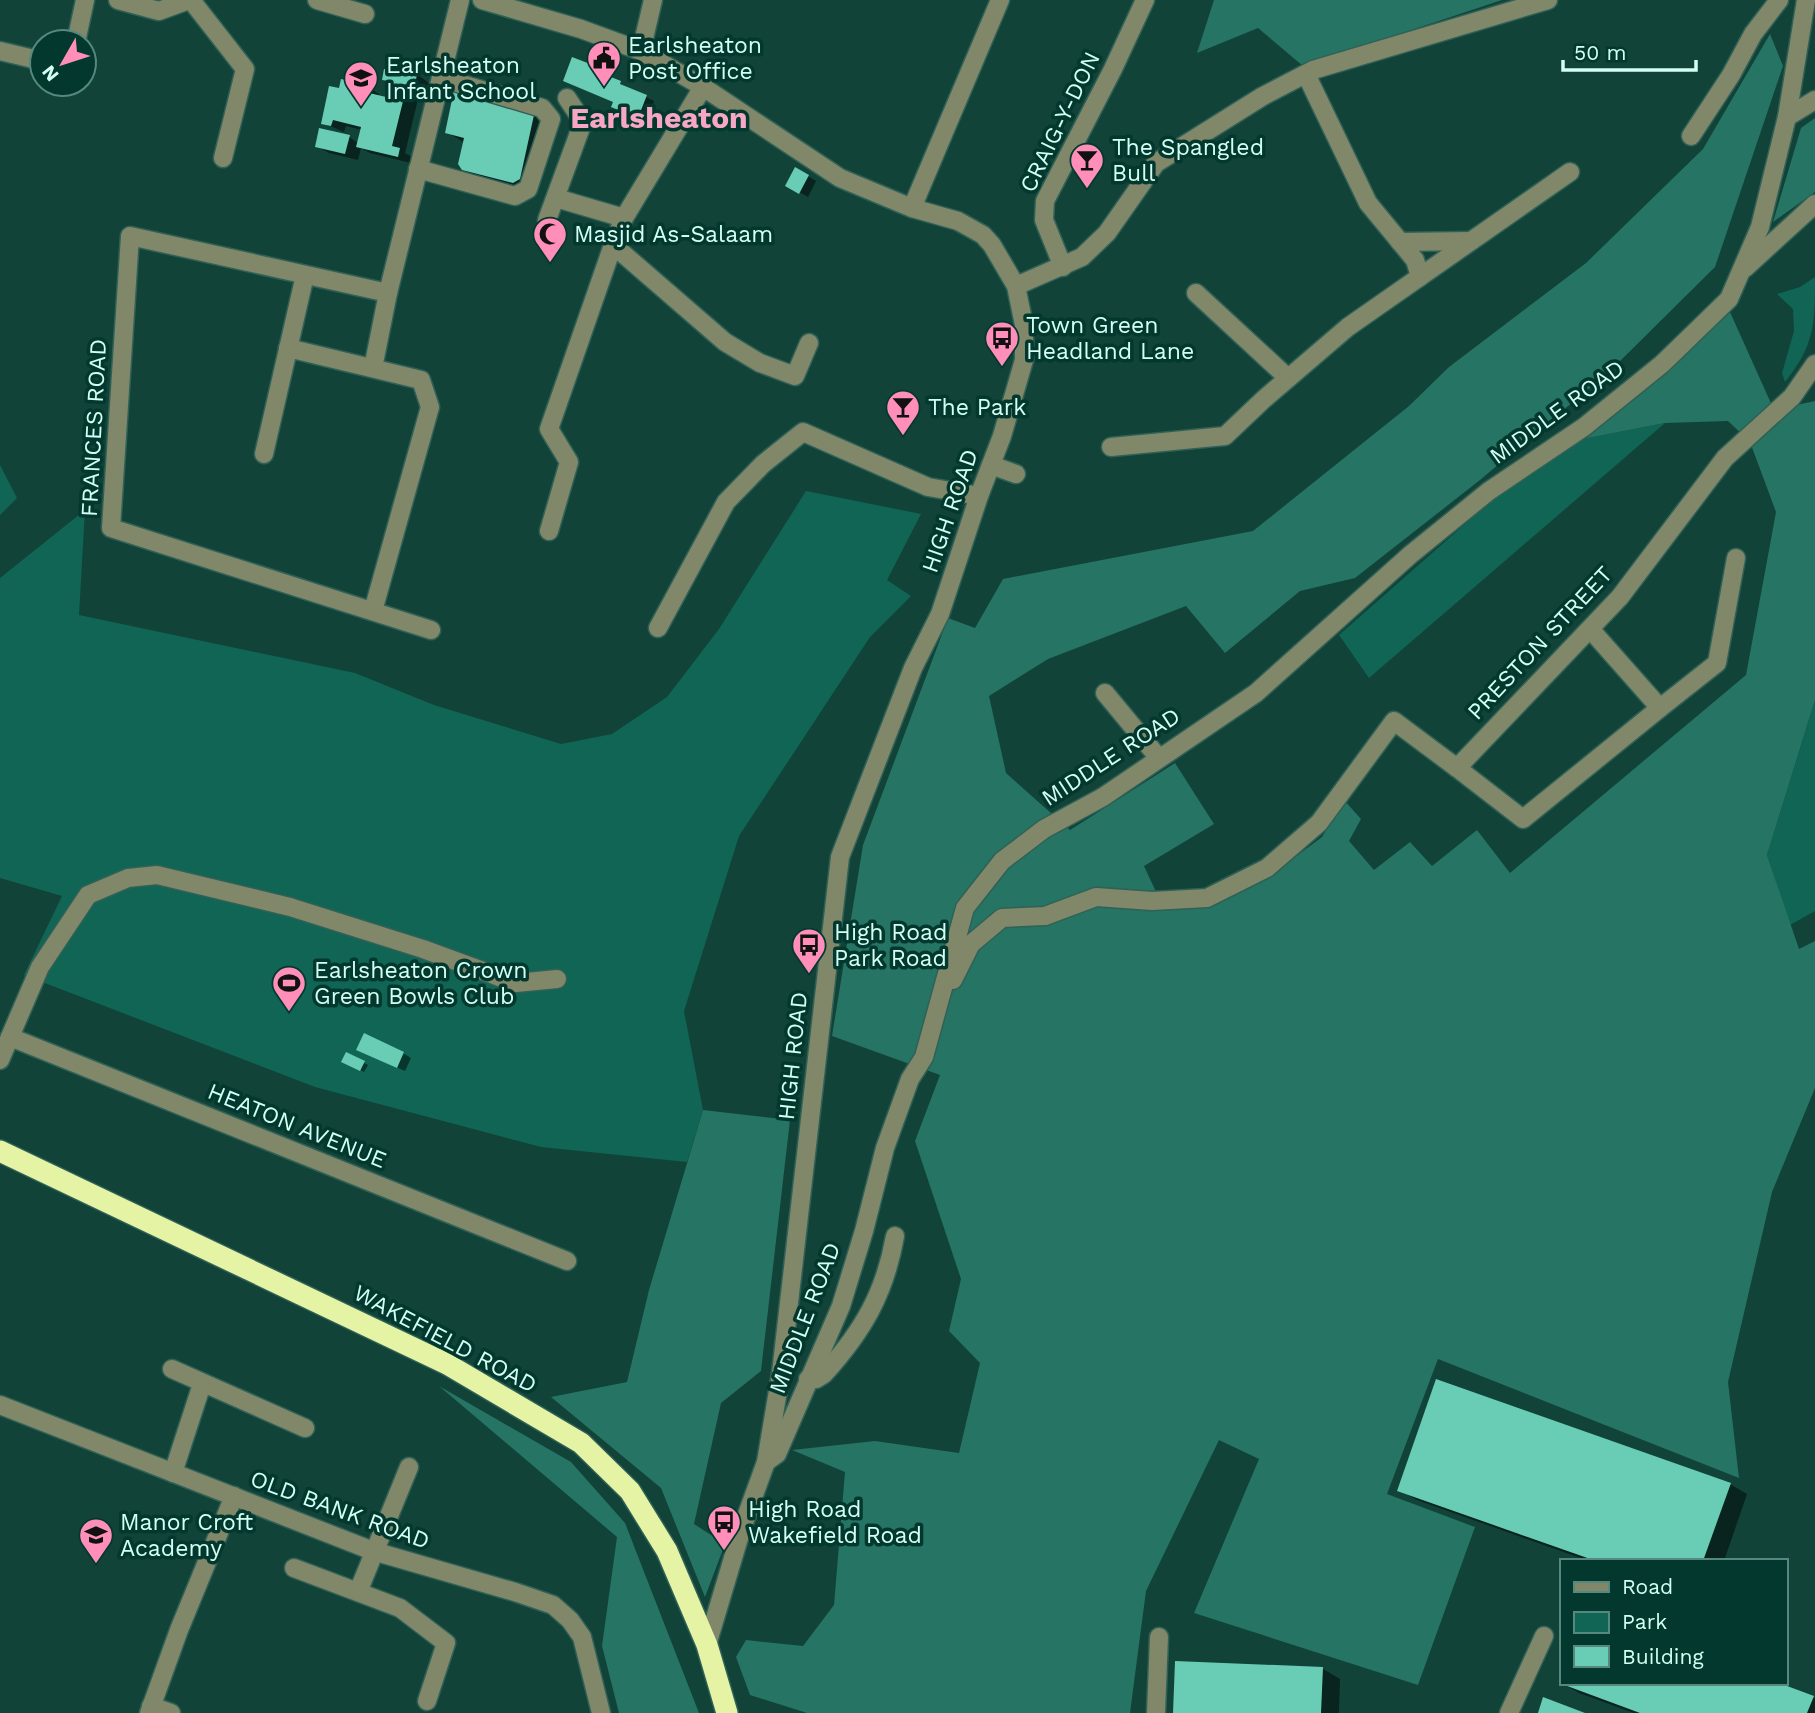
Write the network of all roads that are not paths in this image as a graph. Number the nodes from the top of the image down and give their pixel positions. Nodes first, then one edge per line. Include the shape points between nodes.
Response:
1 (85, 0) edge
2 (118, 0) edge
3 (190, 0) edge
4 (317, 0) edge
5 (460, 0) edge
6 (482, 0) edge
7 (653, 0) edge
8 (1000, 0) edge
9 (1145, 0) edge
10 (1548, 0) edge
11 (1779, 0) edge
12 (1806, 0) edge
13 (548, 9) edge
14 (365, 13) dead end
15 (79, 28) edge
16 (0, 51) edge
17 (641, 51) junction
18 (28, 58) edge
19 (1306, 74) junction
20 (440, 78) junction
21 (703, 88) junction
22 (567, 99) dead end
23 (1815, 100) edge
24 (1787, 117) junction
25 (1691, 136) dead end
26 (223, 158) dead end
27 (418, 169) junction
28 (1570, 172) dead end
29 (556, 198) junction
30 (1815, 204) edge
31 (912, 208) junction
32 (624, 218) junction
33 (547, 220) dead end
34 (1471, 241) junction
35 (1400, 242) junction
36 (613, 245) junction
37 (1063, 267) junction
38 (1740, 273) junction
39 (305, 275) junction
40 (1420, 277) junction
41 (1016, 286) junction
42 (388, 293) junction
43 (1196, 293) dead end
44 (809, 343) dead end
45 (288, 348) junction
46 (1815, 364) edge
47 (373, 368) junction
48 (1288, 378) junction
49 (1111, 447) dead end
50 (264, 454) dead end
51 (991, 465) junction
52 (1016, 474) dead end
53 (979, 496) junction
54 (549, 531) dead end
55 (1735, 558) dead end
56 (373, 611) junction
57 (658, 628) dead end
58 (431, 630) dead end
59 (1591, 630) junction
60 (1105, 693) dead end
61 (1660, 708) junction
62 (1158, 757) junction
63 (1457, 768) junction
64 (557, 979) dead end
65 (10, 1038) junction
66 (924, 1057) junction
67 (0, 1060) edge
68 (0, 1151) edge
69 (895, 1236) dead end
70 (567, 1261) dead end
71 (172, 1368) dead end
72 (808, 1379) junction
73 (202, 1384) junction
74 (0, 1405) edge
75 (305, 1428) dead end
76 (766, 1462) junction
77 (410, 1466) dead end
78 (173, 1472) junction
79 (234, 1496) junction
80 (373, 1552) junction
81 (294, 1568) dead end
82 (358, 1592) junction
83 (1544, 1636) dead end
84 (1159, 1637) dead end
85 (708, 1646) junction
86 (427, 1701) dead end
87 (150, 1710) edge
88 (171, 1713) edge
89 (601, 1713) edge
90 (727, 1713) edge
91 (1156, 1713) edge
92 (1509, 1713) edge

1 - 15 street
2 - 3 street via 159,11
3 - 26 street via 245,69
4 - 14 street
5 - 20 street
6 - 13 street, HIGH ROAD
7 - 17 street
8 - 31 street
9 - 37 street, CRAIG-Y-DON via 1045,201 1044,220
10 - 19 street
11 - 25 street
12 - 24 street, MIDDLE ROAD
13 - 17 street, HIGH ROAD
16 - 18 street
17 - 21 street, HIGH ROAD
19 - 35 street via 1368,203
19 - 37 street via 1156,163 1107,233 1082,257
20 - 27 street
20 - 27 street via 542,108 551,119 528,189 515,196
21 - 31 street, HIGH ROAD via 840,178
21 - 32 street
22 - 29 street via 583,122
23 - 24 street
24 - 38 street, MIDDLE ROAD via 1760,227
27 - 42 street
28 - 34 street
29 - 32 street
29 - 33 street
30 - 38 street, MIDDLE ROAD
31 - 41 street, HIGH ROAD via 958,221 983,235
32 - 36 street
34 - 35 street
34 - 40 street
35 - 40 street via 1415,260
36 - 44 street via 725,342 760,363 795,376
36 - 54 street via 549,429 569,462
37 - 41 street
38 - 62 street, MIDDLE ROAD via 1729,299 1662,364 1584,428 1479,499 1256,693
39 - 42 street, FRANCES ROAD
39 - 45 street
39 - 56 street, FRANCES ROAD via 130,236 111,528
40 - 48 street via 1348,327
41 - 51 street, HIGH ROAD via 1024,325 1024,360
42 - 47 street
43 - 48 street
45 - 47 street
45 - 50 street
46 - 59 street, PRESTON STREET via 1792,397 1725,458
47 - 56 street via 421,380 430,407
48 - 49 street via 1225,436
51 - 52 street
51 - 53 street, HIGH ROAD
53 - 57 street via 928,487 803,432 726,502
53 - 76 street, HIGH ROAD via 940,614 913,668 840,857 790,1310
55 - 61 street via 1717,663
56 - 58 street, FRANCES ROAD
59 - 61 street
59 - 63 street, PRESTON STREET
60 - 62 street
61 - 63 street via 1523,819
62 - 66 street, MIDDLE ROAD via 1002,861 965,908
63 - 66 street via 1394,721 1319,823 1267,868 1206,898 1096,897 1045,916 1002,918 971,944 951,982 936,1043
64 - 65 street via 516,983 290,907 157,875 128,878 89,895 40,967
65 - 67 street
65 - 70 street, HEATON AVENUE
66 - 72 street, MIDDLE ROAD via 910,1079 885,1148 841,1306
68 - 85 highway, WAKEFIELD ROAD via 447,1364 581,1443 629,1491 667,1550
69 - 72 street via 883,1285 864,1325 824,1374
71 - 73 street
72 - 76 street, MIDDLE ROAD via 777,1454
73 - 75 street
73 - 78 street
74 - 78 street, OLD BANK ROAD
76 - 85 street, HIGH ROAD
77 - 80 street
78 - 79 street, OLD BANK ROAD
79 - 80 street, OLD BANK ROAD
79 - 87 street
80 - 82 street
80 - 89 street, OLD BANK ROAD via 554,1605 582,1637
81 - 82 street
82 - 86 street via 400,1608 446,1643
83 - 92 street
84 - 91 street
85 - 90 highway, WAKEFIELD ROAD
87 - 88 street

